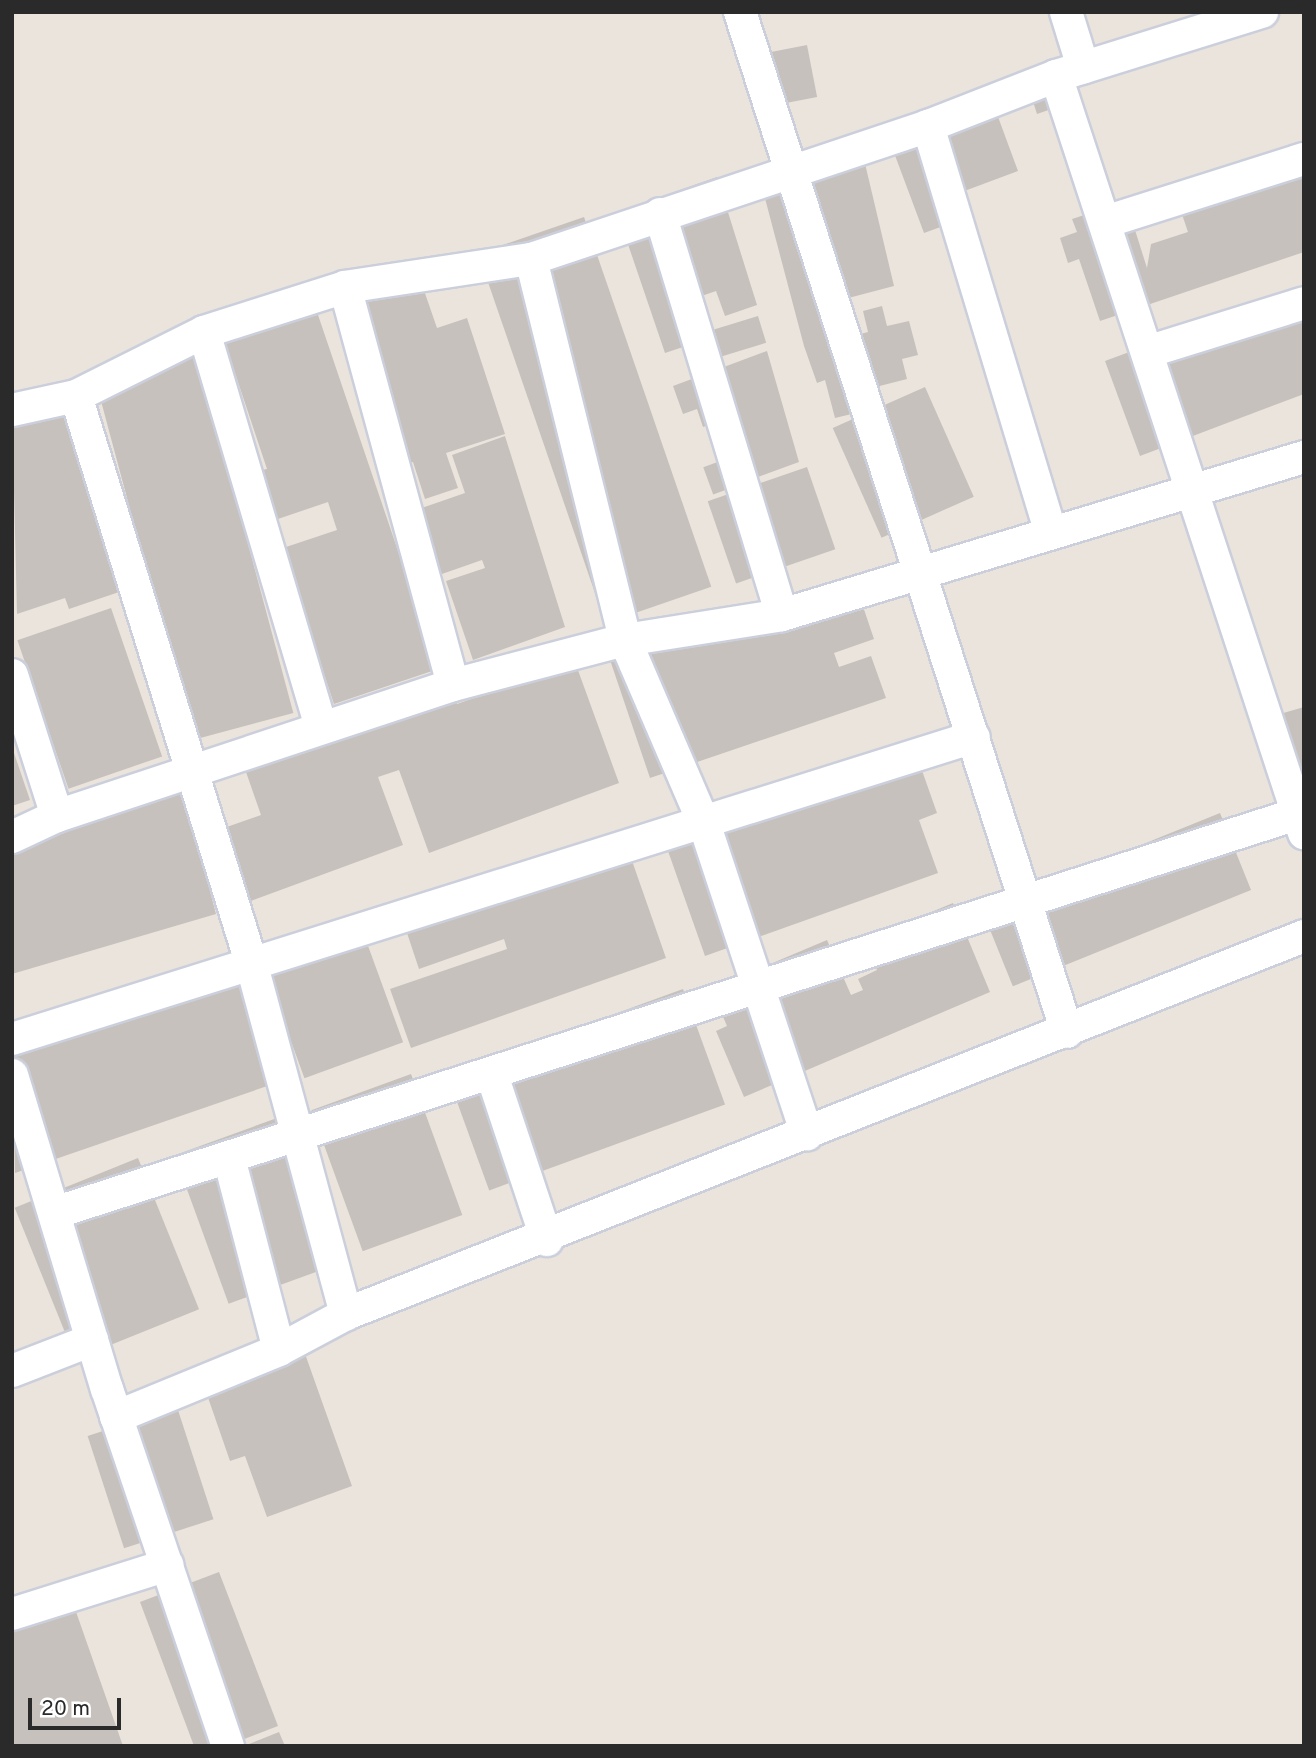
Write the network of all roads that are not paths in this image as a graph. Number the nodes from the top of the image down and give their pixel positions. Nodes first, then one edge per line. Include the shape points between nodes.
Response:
1 (740, 12) edge
2 (1066, 12) edge
3 (1262, 12) edge
4 (1070, 72) junction
5 (928, 126) junction
6 (1304, 159) edge
7 (790, 173) junction
8 (660, 214) junction
9 (1105, 222) junction
10 (531, 259) junction
11 (345, 288) junction
12 (1304, 303) edge
13 (204, 332) junction
14 (1147, 352) junction
15 (76, 396) junction
16 (12, 410) edge
17 (1304, 457) edge
18 (1193, 491) junction
19 (1051, 533) junction
20 (919, 570) junction
21 (782, 615) junction
22 (625, 640) junction
23 (12, 675) edge
24 (453, 685) junction
25 (321, 727) junction
26 (974, 737) junction
27 (193, 771) junction
28 (57, 816) junction
29 (704, 823) junction
30 (1302, 823) edge
31 (12, 837) edge
32 (1025, 901) junction
33 (1304, 936) edge
34 (251, 962) junction
35 (762, 989) junction
36 (1067, 1032) junction
37 (12, 1039) edge
38 (12, 1075) edge
39 (492, 1075) junction
40 (299, 1132) junction
41 (807, 1133) junction
42 (229, 1158) junction
43 (54, 1213) junction
44 (547, 1240) junction
45 (346, 1314) junction
46 (92, 1340) junction
47 (279, 1350) junction
48 (12, 1371) edge
49 (116, 1416) junction
50 (167, 1566) junction
51 (12, 1614) edge
52 (228, 1746) edge

1 - 7 street
2 - 4 street
3 - 4 street
4 - 5 street
4 - 9 street
5 - 7 street
5 - 19 street
6 - 9 street
7 - 8 street
7 - 20 street
8 - 10 street
8 - 21 street
9 - 14 street
10 - 11 street
10 - 22 street
11 - 13 street
11 - 24 street
12 - 14 street
13 - 15 street
13 - 25 street
14 - 18 street
15 - 16 street
15 - 27 street
17 - 18 street
18 - 19 street
18 - 30 street
19 - 20 street
20 - 21 street
20 - 26 street
21 - 22 street
22 - 24 street
22 - 29 street
23 - 28 street
24 - 25 street
25 - 27 street
26 - 29 street
26 - 32 street
27 - 28 street
27 - 34 street
28 - 31 street
29 - 34 street
29 - 35 street
30 - 32 street
32 - 35 street
32 - 36 street
33 - 36 street
34 - 37 street
34 - 40 street
35 - 39 street
35 - 41 street
36 - 41 street
38 - 43 street
39 - 40 street
39 - 44 street
40 - 42 street
40 - 45 street
41 - 44 street
42 - 43 street
42 - 47 street
43 - 46 street
44 - 45 street
45 - 47 street
46 - 48 street
46 - 49 street
47 - 49 street
49 - 50 street
50 - 51 street
50 - 52 street

